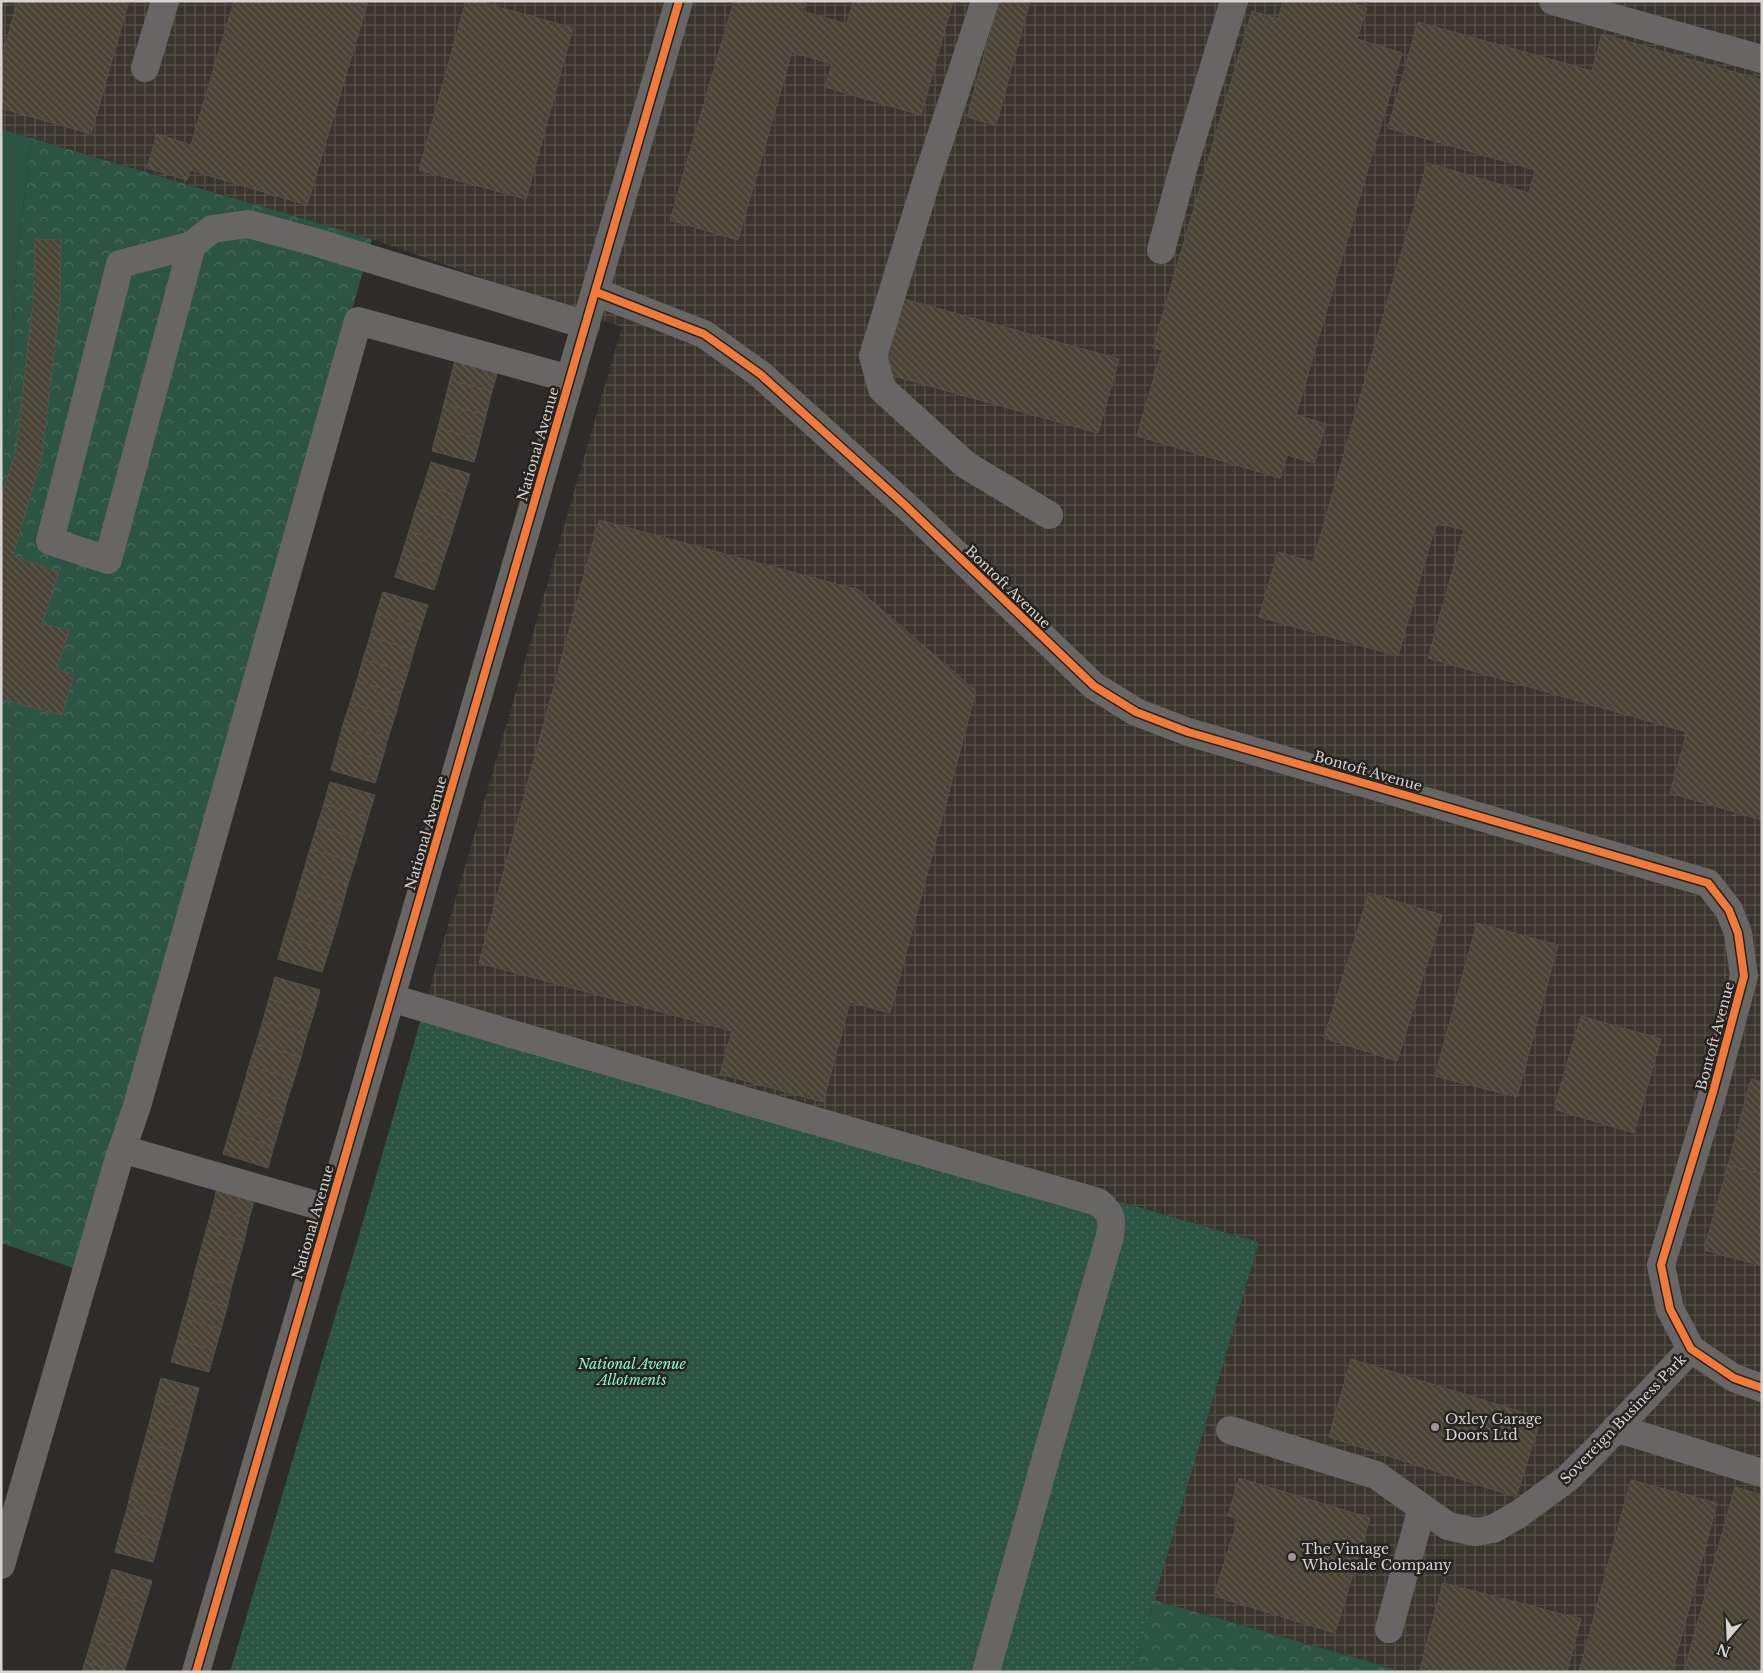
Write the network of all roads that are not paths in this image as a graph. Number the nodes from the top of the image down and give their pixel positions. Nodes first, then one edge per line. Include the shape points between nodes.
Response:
1 (165, 1) edge
2 (678, 1) edge
3 (985, 1) edge
4 (1234, 1) edge
5 (1553, 1) edge
6 (1762, 59) edge
7 (145, 68) dead end
8 (192, 245) junction
9 (1161, 250) dead end
10 (596, 292) junction
11 (586, 325) junction
12 (570, 379) junction
13 (1050, 514) dead end
14 (1753, 978) edge
15 (391, 998) junction
16 (122, 1149) junction
17 (330, 1209) junction
18 (1691, 1349) junction
19 (1762, 1388) edge
20 (1616, 1428) junction
21 (1230, 1430) dead end
22 (1762, 1473) edge
23 (1422, 1508) junction
24 (1, 1565) edge
25 (1389, 1629) dead end
26 (196, 1672) edge
27 (986, 1672) edge

1 - 7 street
2 - 10 street, National Avenue
3 - 13 street via 873,356 882,389 959,459
4 - 9 street
5 - 6 street
8 - 8 street via 108,560 50,540 120,264
8 - 11 street via 212,229 248,224
10 - 11 street, National Avenue
10 - 14 street, Bontoft Avenue via 704,334 760,374 1094,686 1136,712 1188,732 1708,883 1729,910
11 - 12 street, National Avenue
12 - 15 street, National Avenue
12 - 16 street via 358,321 137,1106
14 - 18 street, Bontoft Avenue via 1661,1265 1670,1309
15 - 17 street, National Avenue
15 - 27 street via 1098,1202 1109,1211 1112,1221 1110,1236
16 - 17 street
16 - 24 street
17 - 26 street, National Avenue
18 - 19 street, Bontoft Avenue via 1734,1378
18 - 20 street, Sovereign Business Park
20 - 22 street
20 - 23 street, Sovereign Business Park via 1568,1478 1493,1529 1475,1532 1448,1526
21 - 23 street, Sovereign Business Park via 1376,1476
23 - 25 street

